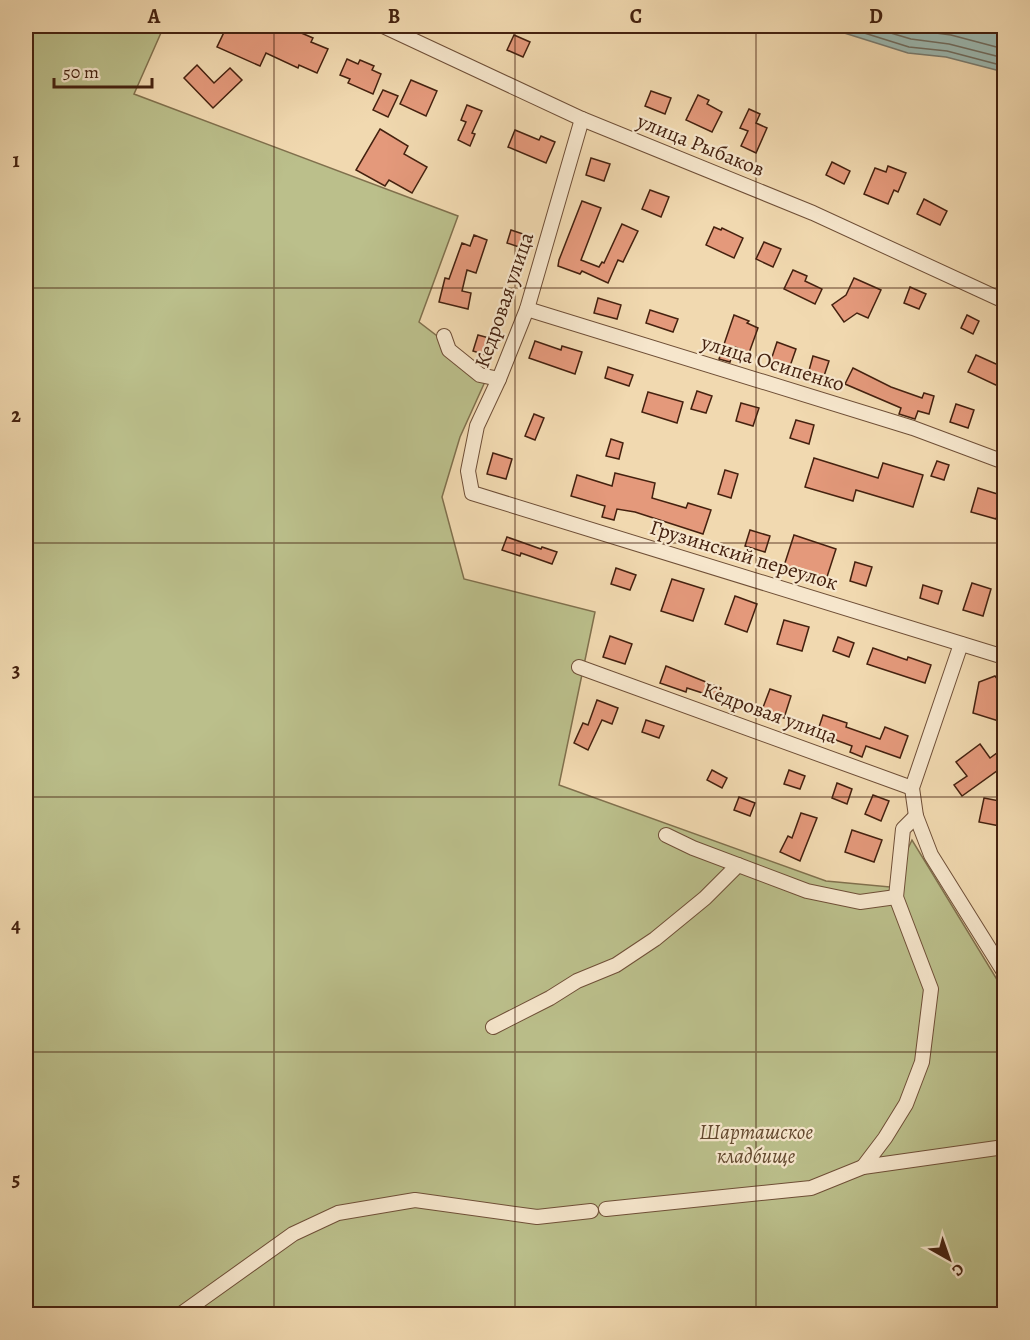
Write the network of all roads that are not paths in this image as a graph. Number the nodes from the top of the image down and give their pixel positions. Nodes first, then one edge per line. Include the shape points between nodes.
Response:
1 (383, 26) edge
2 (582, 119) junction
3 (1005, 302) edge
4 (527, 309) junction
5 (444, 336) dead end
6 (499, 379) junction
7 (1005, 462) edge
8 (472, 493) joint
9 (961, 644) junction
10 (1005, 657) edge
11 (579, 667) dead end
12 (912, 788) junction
13 (916, 816) junction
14 (666, 835) dead end
15 (738, 865) junction
16 (896, 897) junction
17 (1005, 972) edge
18 (493, 1027) dead end
19 (1005, 1147) edge
20 (862, 1167) junction
21 (606, 1209) dead end
22 (591, 1211) dead end
23 (181, 1314) edge

1 - 2 street, улица Рыбаков
2 - 3 street, улица Рыбаков via 813,213
2 - 4 street, Кедровая улица
4 - 6 street, Кедровая улица
4 - 7 street, улица Осипенко via 913,428
5 - 6 street via 449,350 480,375
6 - 8 street, Кедровая улица via 477,426 468,471
8 - 9 street, Грузинский переулок
9 - 10 street, Грузинский переулок
9 - 12 street
11 - 12 street, Кедровая улица
12 - 13 street
13 - 16 street via 903,829
13 - 17 street via 931,855
14 - 15 street
15 - 16 street via 820,894 860,902
15 - 18 street via 655,939 616,965 577,981
16 - 20 street via 931,989 930,1009 922,1062 906,1104
19 - 20 street
20 - 21 street via 811,1188
22 - 23 street via 537,1217 415,1200 338,1213 293,1234

